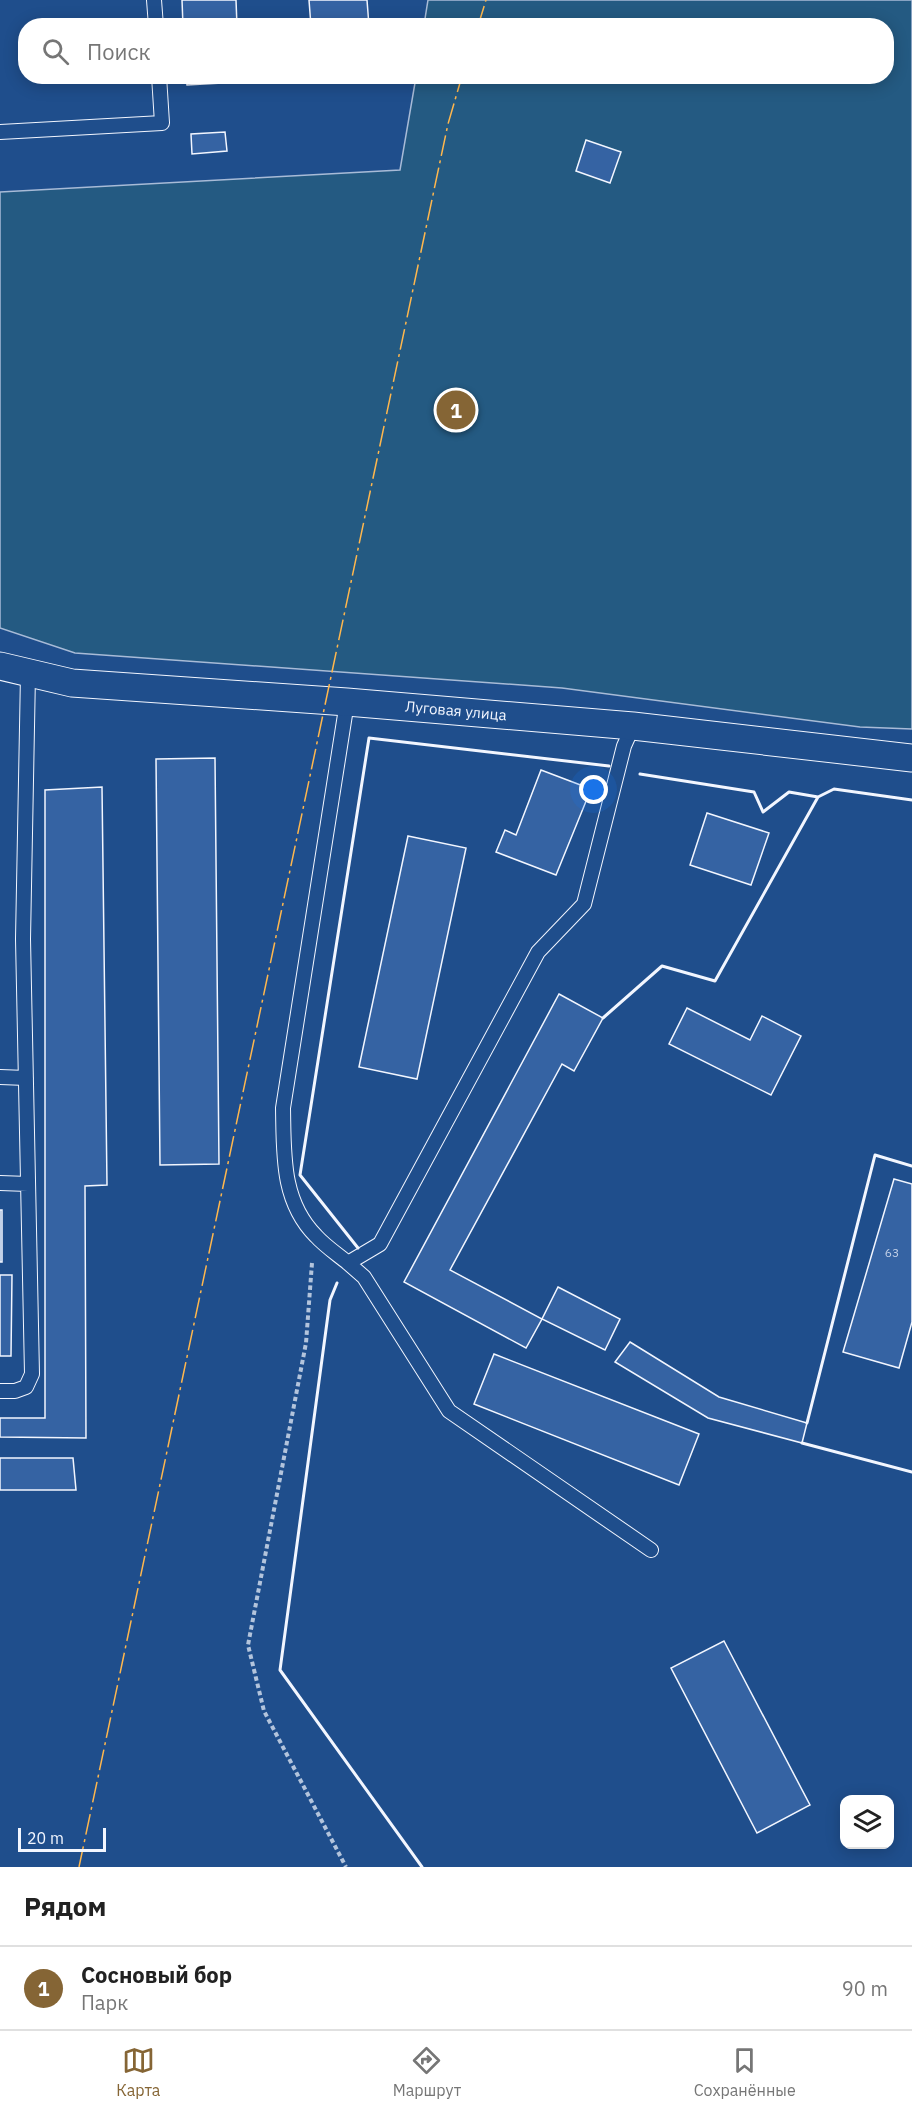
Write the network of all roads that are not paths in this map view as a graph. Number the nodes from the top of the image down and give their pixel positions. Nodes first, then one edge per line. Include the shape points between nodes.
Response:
1 (154, 0) edge
2 (155, 18) edge
3 (160, 84) edge
4 (0, 132) edge
5 (0, 666) edge
6 (28, 674) junction
7 (347, 702) junction
8 (633, 726) junction
9 (912, 758) edge
10 (0, 1077) edge
11 (26, 1078) junction
12 (0, 1183) edge
13 (28, 1184) junction
14 (348, 1263) junction
15 (0, 1391) edge
16 (651, 1550) dead end

1 - 2 lane
3 - 4 lane via 162,123
5 - 6 street, Луговая улица
6 - 7 street, Луговая улица via 72,683
6 - 11 lane via 23,939
7 - 8 street, Луговая улица
7 - 14 lane via 283,1108 284,1174 294,1203 315,1235
8 - 9 street, Луговая улица
8 - 14 lane via 624,746 584,904 538,952 380,1244
10 - 11 lane
11 - 13 lane
12 - 13 lane
13 - 15 lane via 32,1374 26,1387
14 - 16 lane via 364,1277 449,1411

